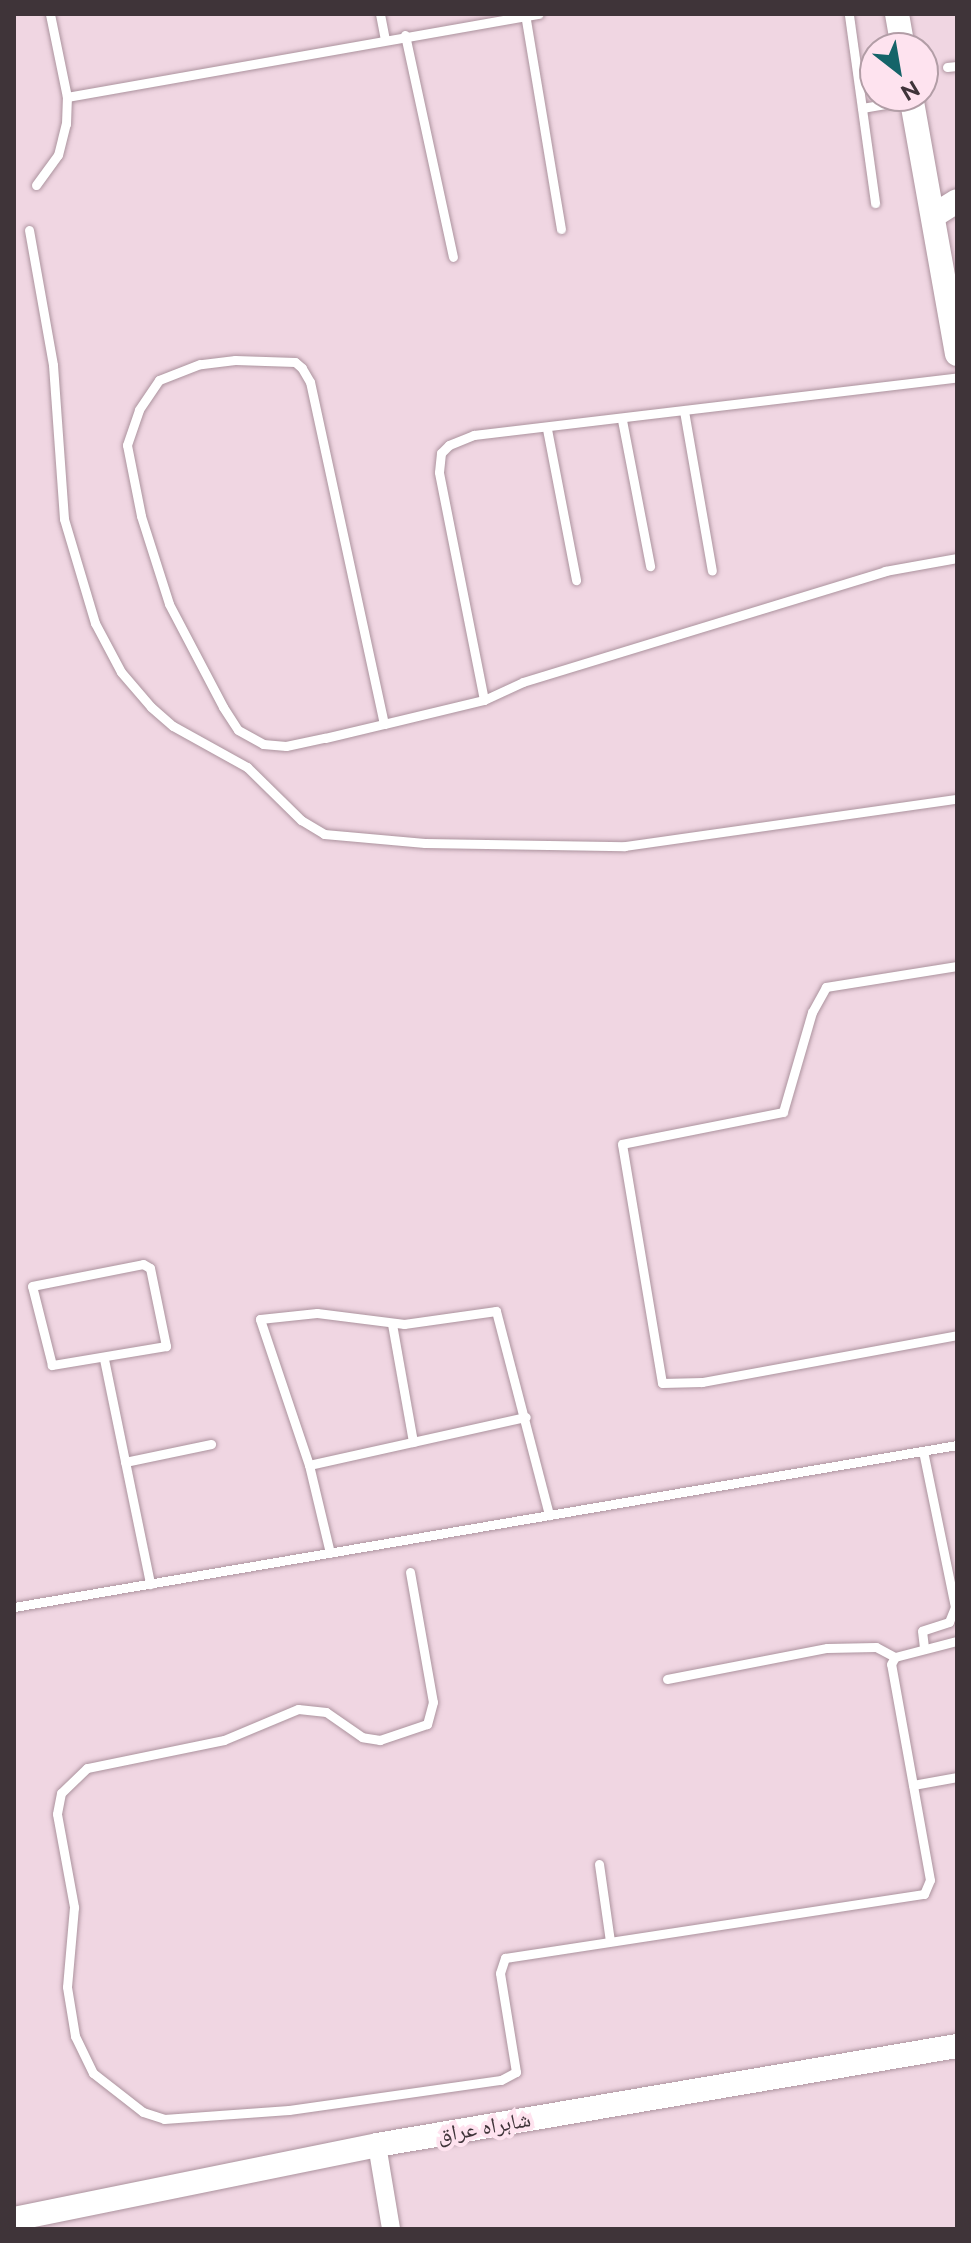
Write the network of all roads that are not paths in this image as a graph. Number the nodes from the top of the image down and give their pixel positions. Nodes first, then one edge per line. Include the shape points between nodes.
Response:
1 (50, 14) edge
2 (380, 14) edge
3 (539, 14) edge
4 (525, 15) edge
5 (849, 15) edge
6 (405, 35) junction
7 (385, 39) junction
8 (859, 87) edge
9 (67, 97) junction
10 (863, 112) edge
11 (914, 112) edge
12 (36, 185) dead end
13 (957, 201) edge
14 (875, 203) dead end
15 (933, 216) junction
16 (561, 229) dead end
17 (29, 230) dead end
18 (453, 257) dead end
19 (957, 354) edge
20 (957, 377) edge
21 (684, 411) junction
22 (622, 420) junction
23 (547, 429) junction
24 (957, 558) edge
25 (650, 566) dead end
26 (712, 571) dead end
27 (576, 580) dead end
28 (484, 700) junction
29 (384, 724) junction
30 (957, 799) edge
31 (957, 966) edge
32 (392, 1324) junction
33 (957, 1335) edge
34 (104, 1359) junction
35 (526, 1417) junction
36 (413, 1442) junction
37 (211, 1444) dead end
38 (957, 1445) edge
39 (923, 1451) junction
40 (125, 1462) junction
41 (309, 1465) junction
42 (549, 1515) junction
43 (330, 1553) junction
44 (410, 1572) dead end
45 (150, 1584) junction
46 (14, 1607) edge
47 (957, 1641) edge
48 (924, 1648) junction
49 (895, 1657) junction
50 (667, 1679) dead end
51 (957, 1777) edge
52 (913, 1785) junction
53 (599, 1864) dead end
54 (610, 1941) junction
55 (957, 2046) edge
56 (377, 2145) junction
57 (14, 2219) edge
58 (391, 2229) edge

1 - 9 lane
2 - 7 lane
3 - 4 lane
4 - 6 lane
4 - 16 lane
5 - 8 lane
6 - 7 lane
6 - 18 lane
7 - 9 lane
9 - 12 lane via 61,148
10 - 14 lane
11 - 15 street
13 - 15 street
15 - 19 street
17 - 30 lane via 53,365 64,519 95,623 121,672 151,707 173,726 247,767 301,820 324,834 425,843 625,846
20 - 21 lane
21 - 22 lane
21 - 26 lane
22 - 23 lane
22 - 25 lane
23 - 27 lane
23 - 28 lane via 460,439 438,460
24 - 28 lane via 885,571 523,682
28 - 29 lane
29 - 29 lane via 286,746 263,744 238,730 169,604 131,478 130,431 159,380 200,364 235,360 295,362 302,368 310,382
31 - 33 lane via 826,987 812,1012 783,1112 622,1144 662,1383 702,1382
32 - 35 lane via 496,1311
32 - 36 lane
32 - 41 lane via 317,1313 260,1319
34 - 34 lane via 166,1346 169,1339 147,1265 32,1286 52,1365
34 - 40 lane
35 - 36 lane
35 - 42 lane
36 - 41 lane
37 - 40 lane
38 - 39 lane
39 - 42 lane
39 - 48 lane via 955,1607 949,1622 922,1631
40 - 45 lane
41 - 43 lane
42 - 43 lane
43 - 45 lane
44 - 54 lane via 433,1702 427,1724 380,1740 362,1737 326,1712 298,1709 224,1740 87,1768 61,1793 57,1814 74,1907 67,1987 82,2057 125,2102 164,2119 289,2110 501,2080 516,2072 500,1973 505,1958
45 - 46 lane
47 - 48 lane
48 - 49 lane
49 - 50 lane via 876,1647 827,1648
49 - 52 lane via 891,1676
51 - 52 lane
52 - 54 lane via 930,1880 924,1894
53 - 54 lane
55 - 56 street, شاہراہ عراق
56 - 57 street, شاہراہ عراق
56 - 58 street

